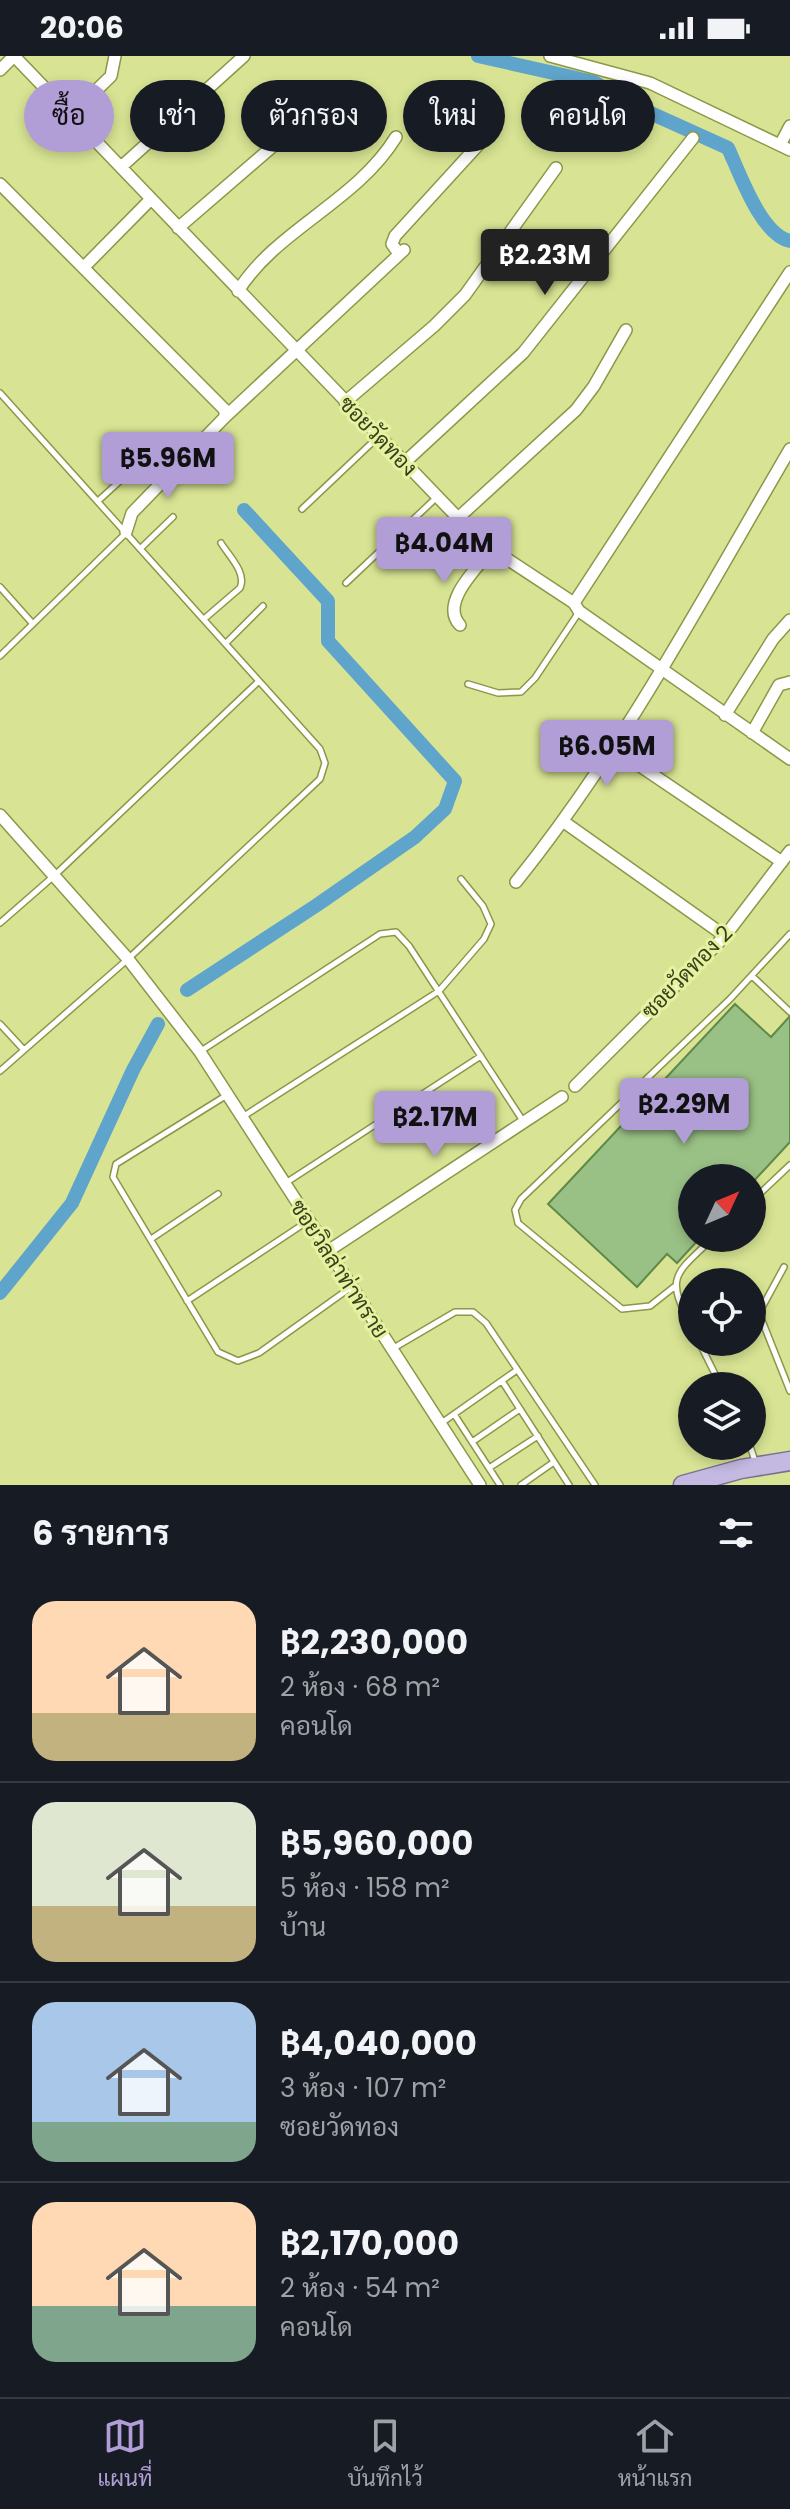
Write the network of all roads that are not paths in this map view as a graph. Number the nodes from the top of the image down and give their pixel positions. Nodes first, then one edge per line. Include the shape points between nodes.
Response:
1 (14, 56) edge
2 (115, 56) edge
3 (244, 56) edge
4 (550, 56) edge
5 (0, 70) edge
6 (37, 80) edge
7 (107, 80) edge
8 (790, 126) edge
9 (396, 137) dead end
10 (693, 138) dead end
11 (785, 148) edge
12 (107, 152) edge
13 (266, 152) edge
14 (472, 152) edge
15 (121, 167) junction
16 (556, 168) dead end
17 (0, 184) edge
18 (151, 199) junction
19 (178, 228) junction
20 (84, 267) junction
21 (790, 272) edge
22 (238, 291) junction
23 (785, 293) edge
24 (626, 330) dead end
25 (296, 351) junction
26 (0, 393) edge
27 (345, 402) junction
28 (225, 417) junction
29 (378, 437) junction
30 (790, 449) edge
31 (144, 459) dead end
32 (404, 463) junction
33 (437, 497) junction
34 (98, 501) junction
35 (302, 509) dead end
36 (173, 517) dead end
37 (458, 518) junction
38 (126, 532) junction
39 (221, 543) dead end
40 (141, 548) junction
41 (492, 549) junction
42 (346, 583) dead end
43 (0, 587) edge
44 (263, 606) dead end
45 (576, 607) junction
46 (204, 619) junction
47 (790, 620) edge
48 (33, 624) junction
49 (460, 625) dead end
50 (226, 643) junction
51 (0, 656) edge
52 (662, 669) junction
53 (259, 681) junction
54 (790, 682) edge
55 (468, 684) dead end
56 (725, 715) junction
57 (752, 733) junction
58 (612, 747) junction
59 (790, 759) edge
60 (0, 815) edge
61 (564, 822) junction
62 (790, 851) edge
63 (782, 862) junction
64 (55, 875) junction
65 (461, 879) dead end
66 (516, 882) dead end
67 (0, 923) edge
68 (790, 934) edge
69 (725, 936) junction
70 (128, 959) junction
71 (752, 976) junction
72 (439, 991) junction
73 (790, 1012) edge
74 (0, 1024) edge
75 (24, 1050) junction
76 (200, 1052) junction
77 (481, 1056) junction
78 (0, 1071) edge
79 (575, 1086) dead end
80 (227, 1095) junction
81 (562, 1097) dead end
82 (241, 1118) junction
83 (524, 1122) junction
84 (790, 1165) edge
85 (284, 1184) junction
86 (766, 1188) edge
87 (218, 1194) dead end
88 (308, 1221) junction
89 (151, 1239) junction
90 (328, 1251) junction
91 (698, 1252) edge
92 (784, 1267) dead end
93 (351, 1287) junction
94 (674, 1287) junction
95 (187, 1301) junction
96 (678, 1301) edge
97 (392, 1349) junction
98 (517, 1370) junction
99 (502, 1381) junction
100 (790, 1391) edge
101 (520, 1409) junction
102 (454, 1414) junction
103 (440, 1424) junction
104 (538, 1436) junction
105 (472, 1442) junction
106 (755, 1460) edge
107 (790, 1461) edge
108 (554, 1462) junction
109 (757, 1467) junction
110 (489, 1468) junction
111 (480, 1485) edge
112 (500, 1485) edge
113 (521, 1485) edge
114 (569, 1485) edge
115 (595, 1485) edge
116 (683, 1485) edge

1 - 5 street
1 - 6 street, ซอยวัดทอง
2 - 7 street
3 - 15 street
4 - 11 street via 650,83
8 - 11 street
9 - 22 street via 349,191 250,271
10 - 32 street via 523,353
12 - 15 street, ซอยวัดทอง
13 - 19 street
14 - 25 street via 395,236 392,244 402,252
15 - 18 street, ซอยวัดทอง
16 - 27 street via 465,295
17 - 20 street
18 - 19 street, ซอยวัดทอง
18 - 20 street
19 - 22 street, ซอยวัดทอง
20 - 28 street via 225,410
21 - 23 street
22 - 25 street, ซอยวัดทอง
23 - 45 street
24 - 37 street via 576,410
25 - 27 street, ซอยวัดทอง
25 - 28 street
26 - 34 lane
27 - 29 street, ซอยวัดทอง
28 - 38 street via 132,513
29 - 32 street, ซอยวัดทอง
29 - 35 lane
30 - 52 street
31 - 34 lane
32 - 33 street, ซอยวัดทอง
33 - 37 street, ซอยวัดทอง
33 - 42 lane
34 - 38 lane
36 - 40 lane
37 - 41 street, ซอยวัดทอง
38 - 40 lane
38 - 48 lane
39 - 46 lane via 243,582
40 - 46 lane
41 - 45 street, ซอยวัดทอง
41 - 49 street via 456,598 452,610
43 - 48 lane
44 - 50 lane
45 - 52 street, ซอยวัดทอง
45 - 55 lane via 535,678 521,692 498,693
46 - 50 lane
47 - 56 street
48 - 51 lane
50 - 53 lane
52 - 56 street, ซอยวัดทอง
52 - 58 street
53 - 64 lane
53 - 70 lane via 320,749 325,763 320,779
54 - 57 street via 779,685
56 - 57 street, ซอยวัดทอง
57 - 59 street, ซอยวัดทอง
58 - 61 street
58 - 63 street
60 - 64 street, ซอยวิลล่าท่าทราย
61 - 66 street
61 - 69 street
62 - 63 street, ซอยวัดทอง 2
63 - 69 street, ซอยวัดทอง 2
64 - 67 lane
64 - 70 street, ซอยวิลล่าท่าทราย
65 - 72 lane via 491,924
68 - 71 lane
69 - 79 street, ซอยวัดทอง 2
70 - 75 lane
70 - 76 street, ซอยวิลล่าท่าทราย
71 - 73 lane
71 - 94 lane via 515,1210 518,1223 622,1309 650,1306
72 - 76 lane via 396,932 380,934
72 - 77 lane
72 - 82 lane
74 - 75 lane
75 - 78 lane
76 - 80 street, ซอยวิลล่าท่าทราย
77 - 83 lane
77 - 85 lane
80 - 82 street, ซอยวิลล่าท่าทราย
80 - 89 lane via 116,1164 113,1177
81 - 83 street
82 - 85 street, ซอยวิลล่าท่าทราย
83 - 90 street
84 - 86 lane
85 - 88 street, ซอยวิลล่าท่าทราย
87 - 89 lane
88 - 90 street, ซอยวิลล่าท่าทราย
88 - 95 lane
89 - 95 lane
90 - 93 street, ซอยวิลล่าท่าทราย
91 - 94 lane via 683,1266
92 - 100 lane via 759,1313
93 - 95 lane via 259,1353 238,1361 218,1352
93 - 97 street, ซอยวิลล่าท่าทราย
94 - 96 lane
97 - 98 lane via 455,1312 473,1312
97 - 103 street, ซอยวิลล่าท่าทราย
98 - 99 lane
98 - 115 lane
99 - 101 lane
99 - 102 lane
101 - 104 lane
101 - 105 lane
102 - 103 lane
102 - 105 lane
103 - 111 street, ซอยวิลล่าท่าทราย
104 - 108 lane
104 - 110 lane
105 - 110 lane
106 - 109 lane
107 - 109 main road
108 - 113 lane
108 - 114 lane
109 - 116 main road
110 - 112 lane

